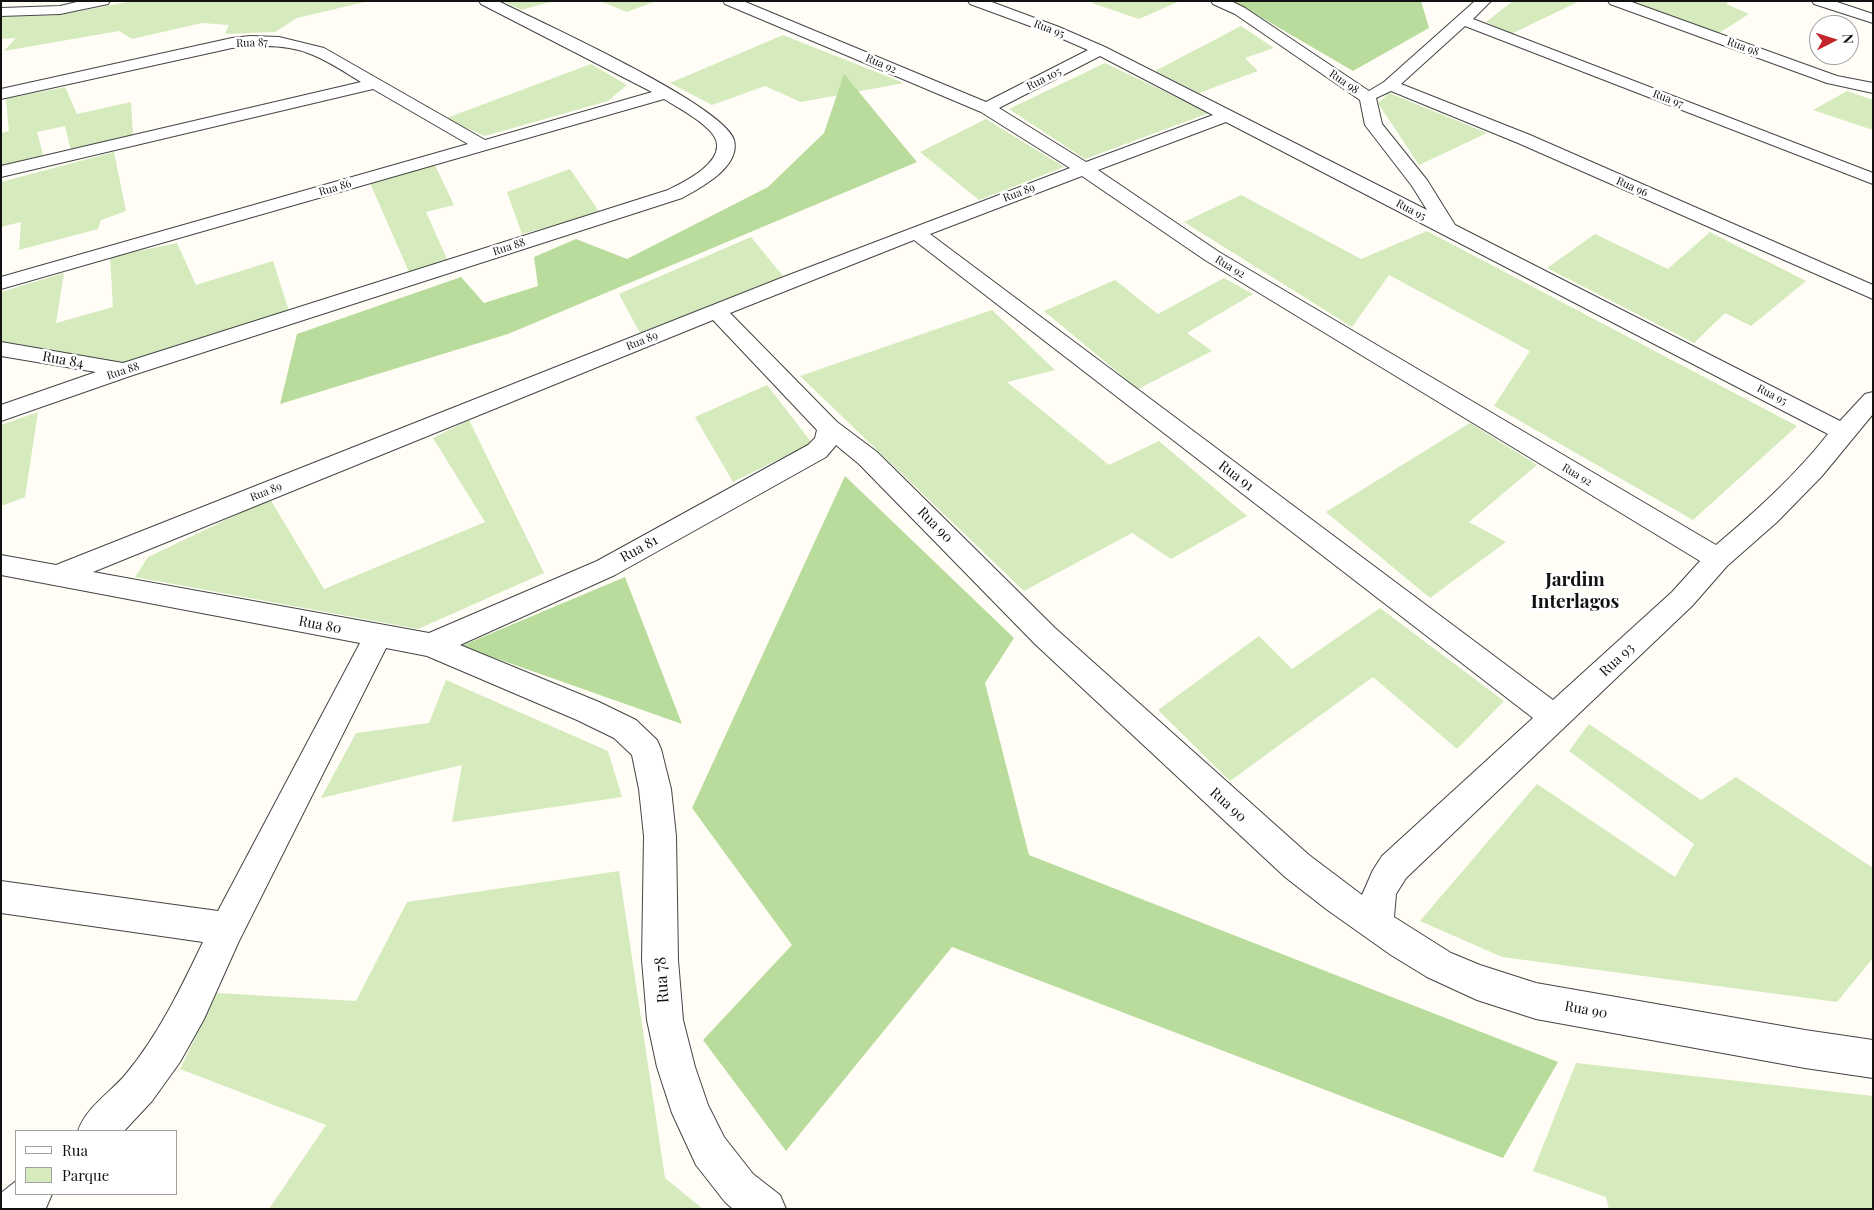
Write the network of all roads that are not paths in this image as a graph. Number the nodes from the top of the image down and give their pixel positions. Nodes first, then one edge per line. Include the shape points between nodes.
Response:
1 (103, 1) edge
2 (486, 1) edge
3 (730, 1) edge
4 (974, 1) edge
5 (1218, 1) edge
6 (1484, 1) edge
7 (1615, 1) edge
8 (1819, 1) edge
9 (1, 12) edge
10 (1873, 19) edge
11 (1463, 20) junction
12 (1100, 50) junction
13 (1833, 80) junction
14 (375, 84) junction
15 (1390, 85) junction
16 (1873, 88) edge
17 (668, 93) junction
18 (1, 94) edge
19 (1873, 94) edge
20 (1368, 98) junction
21 (987, 108) junction
22 (1229, 115) junction
23 (482, 146) junction
24 (1083, 168) junction
25 (7, 171) edge
26 (1873, 179) edge
27 (1449, 230) junction
28 (917, 233) junction
29 (1, 283) edge
30 (1873, 293) edge
31 (716, 311) junction
32 (1, 349) edge
33 (126, 370) junction
34 (1873, 399) edge
35 (1, 413) edge
36 (829, 428) junction
37 (1842, 432) junction
38 (1718, 559) junction
39 (1, 565) edge
40 (58, 575) junction
41 (378, 636) junction
42 (431, 645) junction
43 (1555, 718) junction
44 (625, 729) joint
45 (1, 897) edge
46 (1377, 924) junction
47 (227, 929) junction
48 (1871, 1056) edge
49 (98, 1130) edge
50 (31, 1195) edge
51 (13, 1209) edge
52 (766, 1209) edge

1 - 9 street via 60,10
2 - 17 street, Rua 88
3 - 21 street, Rua 92
4 - 12 street, Rua 95
5 - 20 street, Rua 98 via 1240,11
6 - 11 street, Rua 98
7 - 13 street, Rua 98
8 - 10 street
11 - 15 street, Rua 98
11 - 26 street, Rua 97
12 - 21 street, Rua 105
12 - 22 street, Rua 95
13 - 16 street, Rua 98
13 - 19 street
14 - 18 street, Rua 87 via 318,51 279,42 250,41
14 - 23 street, Rua 87
14 - 25 street
15 - 20 street, Rua 98
15 - 30 street, Rua 96 via 1524,139
17 - 23 street, Rua 86
17 - 33 street, Rua 88 via 714,124 725,138 726,152 699,182 675,194
20 - 27 street via 1374,125 1420,184
21 - 24 street, Rua 92
22 - 24 street, Rua 89
22 - 27 street, Rua 95
23 - 29 street, Rua 86
24 - 28 street, Rua 89
24 - 38 street, Rua 92 via 1212,256
27 - 37 street, Rua 95
28 - 31 street, Rua 89
28 - 43 street, Rua 91
31 - 36 street, Rua 90
31 - 40 street, Rua 89
32 - 33 street, Rua 84
33 - 35 street, Rua 88
34 - 37 street, Rua 93
36 - 42 street, Rua 81 via 827,440 817,452 606,568
36 - 46 street, Rua 90 via 868,458 1044,636 1223,801 1297,866
37 - 38 street, Rua 93 via 1813,470 1768,516
38 - 43 street, Rua 93 via 1682,600
39 - 40 street, Rua 80
40 - 41 street, Rua 80
41 - 42 street, Rua 80
41 - 47 street
42 - 44 street, Rua 80
43 - 46 street, Rua 93 via 1394,868 1383,881 1377,898
44 - 52 street, Rua 78 via 646,748 656,789 660,836 660,960 665,1020 676,1067 691,1113 710,1151 739,1188
45 - 47 street
46 - 48 street, Rua 90 via 1439,965 1477,982 1536,1001 1805,1049
47 - 49 street via 167,1049 139,1088
50 - 51 street

